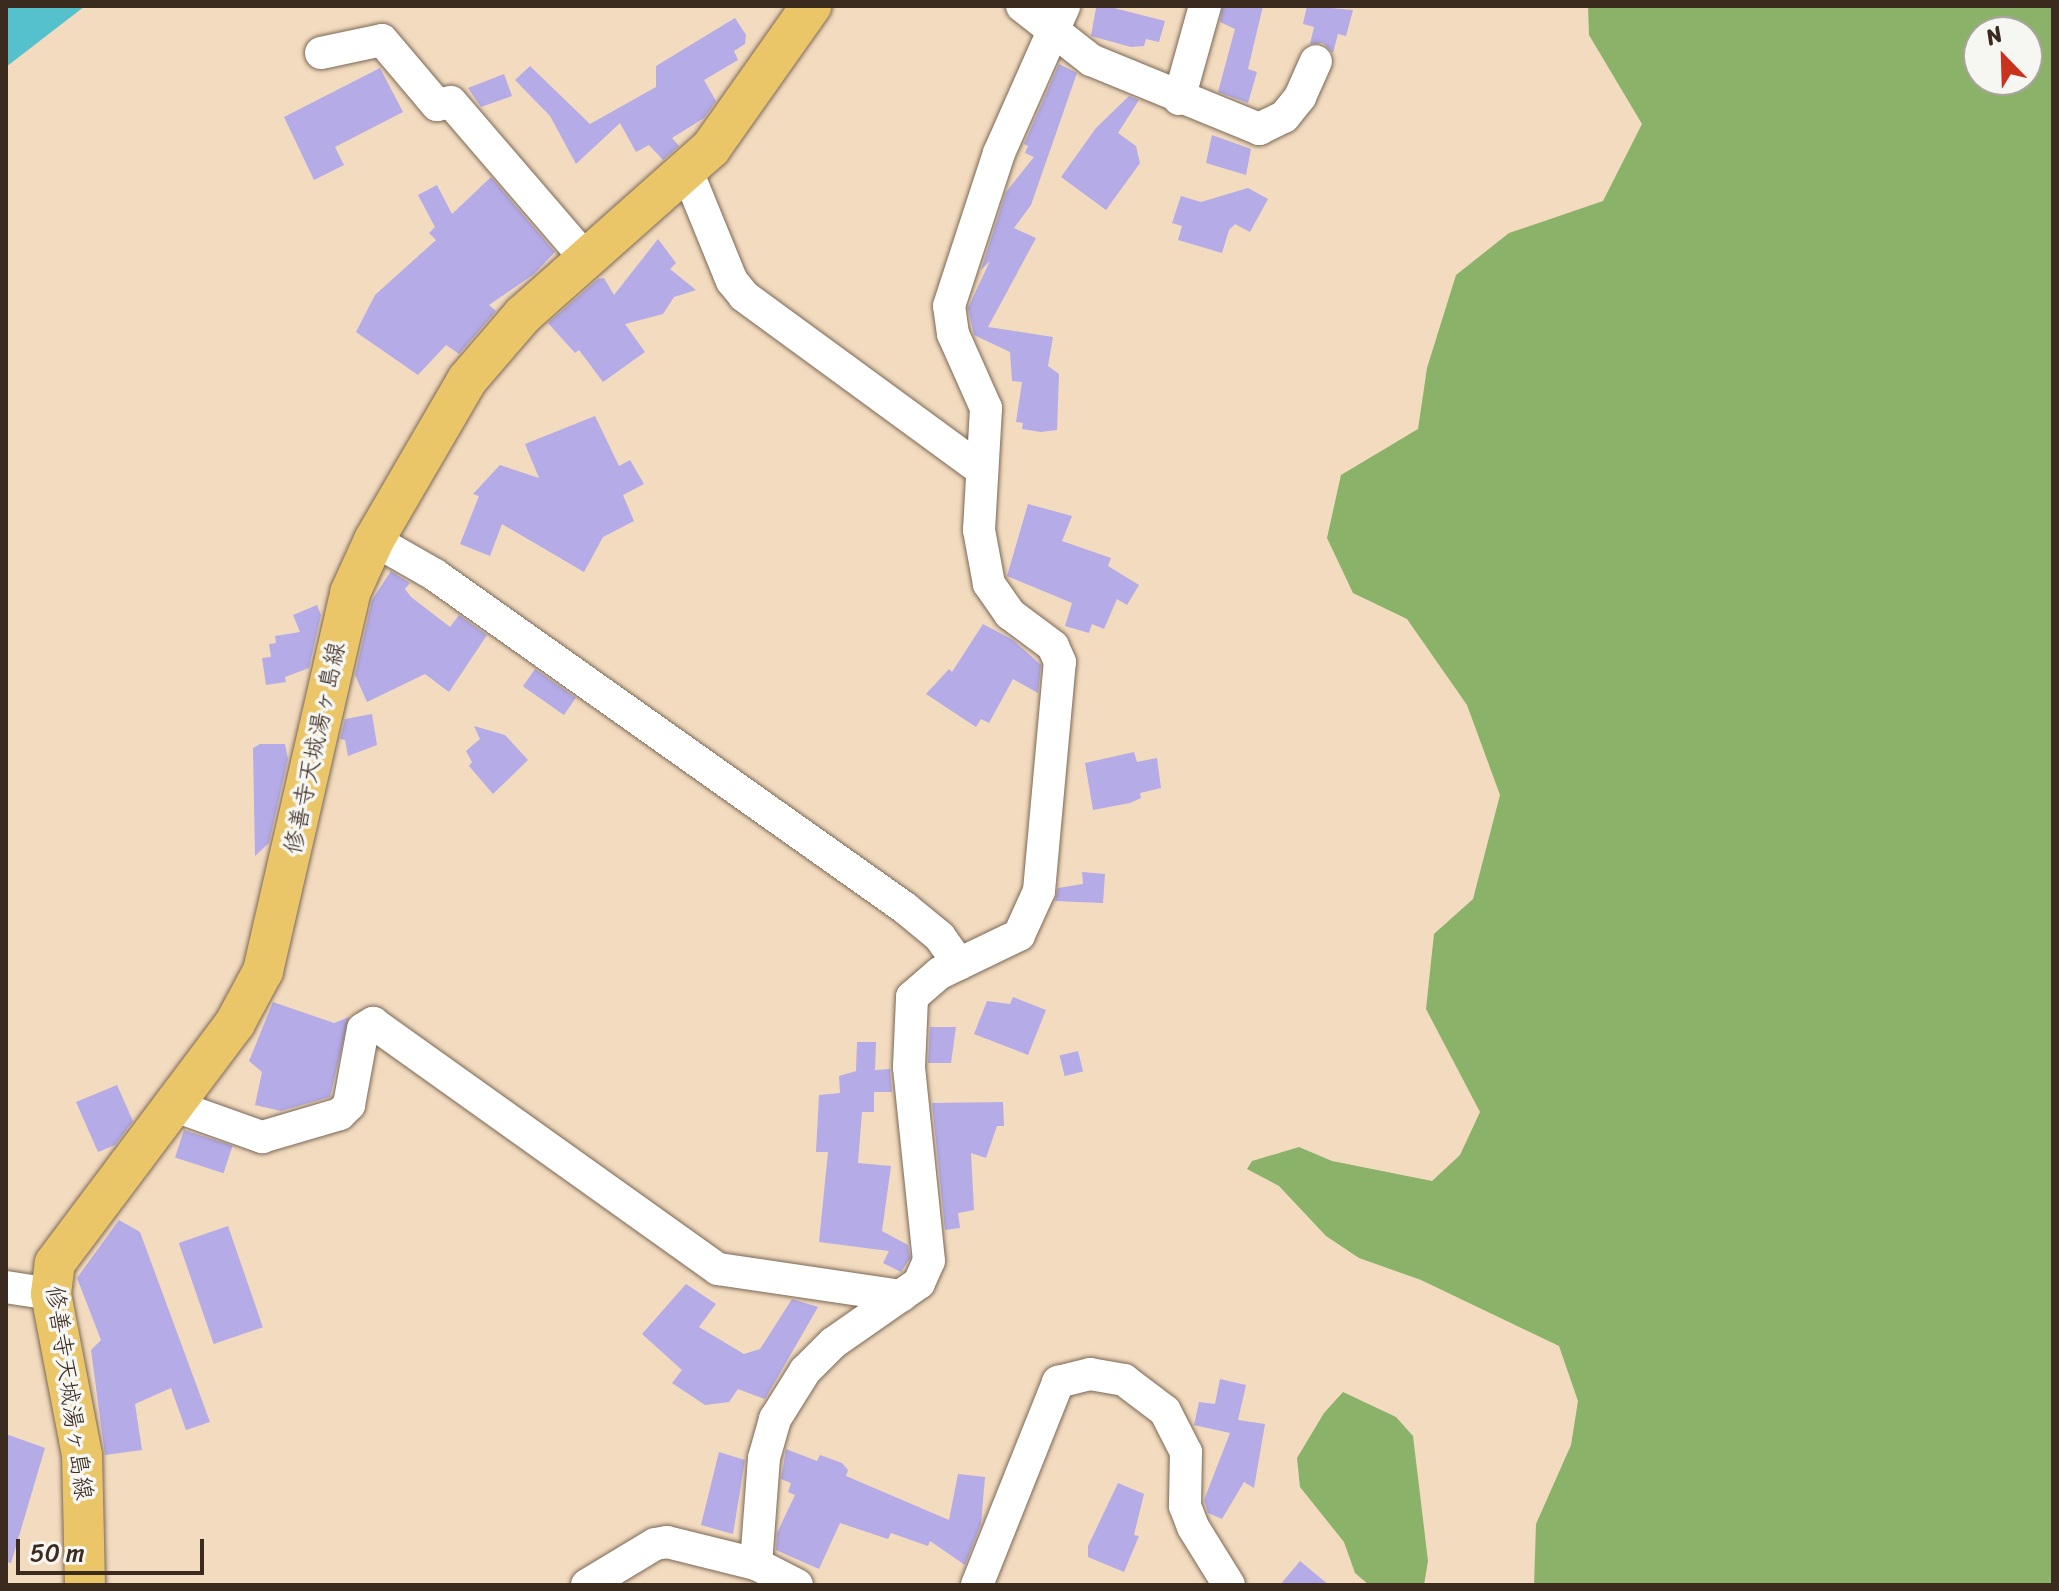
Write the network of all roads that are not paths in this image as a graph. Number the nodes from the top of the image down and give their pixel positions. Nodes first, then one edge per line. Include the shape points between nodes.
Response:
1 (811, 6) edge
2 (1022, 6) edge
3 (1205, 6) edge
4 (1058, 16) edge
5 (321, 53) dead end
6 (1316, 61) dead end
7 (1179, 99) junction
8 (687, 171) junction
9 (587, 260) junction
10 (982, 470) junction
11 (374, 540) junction
12 (959, 964) junction
13 (172, 1105) junction
14 (6, 1287) edge
15 (51, 1294) junction
16 (901, 1296) junction
17 (756, 1564) junction
18 (85, 1585) edge
19 (587, 1585) edge
20 (797, 1585) edge
21 (977, 1585) edge
22 (1229, 1585) edge

1 - 8 main road, 修善寺天城湯ヶ島線 via 744,107
2 - 4 street
3 - 7 street
4 - 7 street via 1091,60
4 - 10 street via 989,179 949,306 953,334 986,408
5 - 9 street via 382,40 437,105 451,102
6 - 7 street via 1284,117 1259,129
8 - 9 main road, 修善寺天城湯ヶ島線
8 - 10 street via 732,281 744,296
9 - 11 main road, 修善寺天城湯ヶ島線 via 523,315 467,380
10 - 12 street via 979,530 989,584 1010,614 1053,646 1061,673 1036,905 1019,935
11 - 12 street via 472,601 905,908 940,937
11 - 13 main road, 修善寺天城湯ヶ島線 via 350,593 263,971 235,1023
12 - 16 street via 920,985 909,1010 909,1067 929,1261 919,1283
13 - 15 main road, 修善寺天城湯ヶ島線 via 55,1263
13 - 16 street via 262,1137 340,1114 349,1105 363,1029 373,1023 718,1269
14 - 15 street
15 - 18 main road, 修善寺天城湯ヶ島線 via 82,1455
16 - 17 street via 833,1343 805,1371 775,1419 764,1458
17 - 19 street via 667,1542
17 - 20 street
21 - 22 street via 1058,1382 1065,1376 1090,1374 1124,1380 1165,1411 1186,1452 1185,1506

